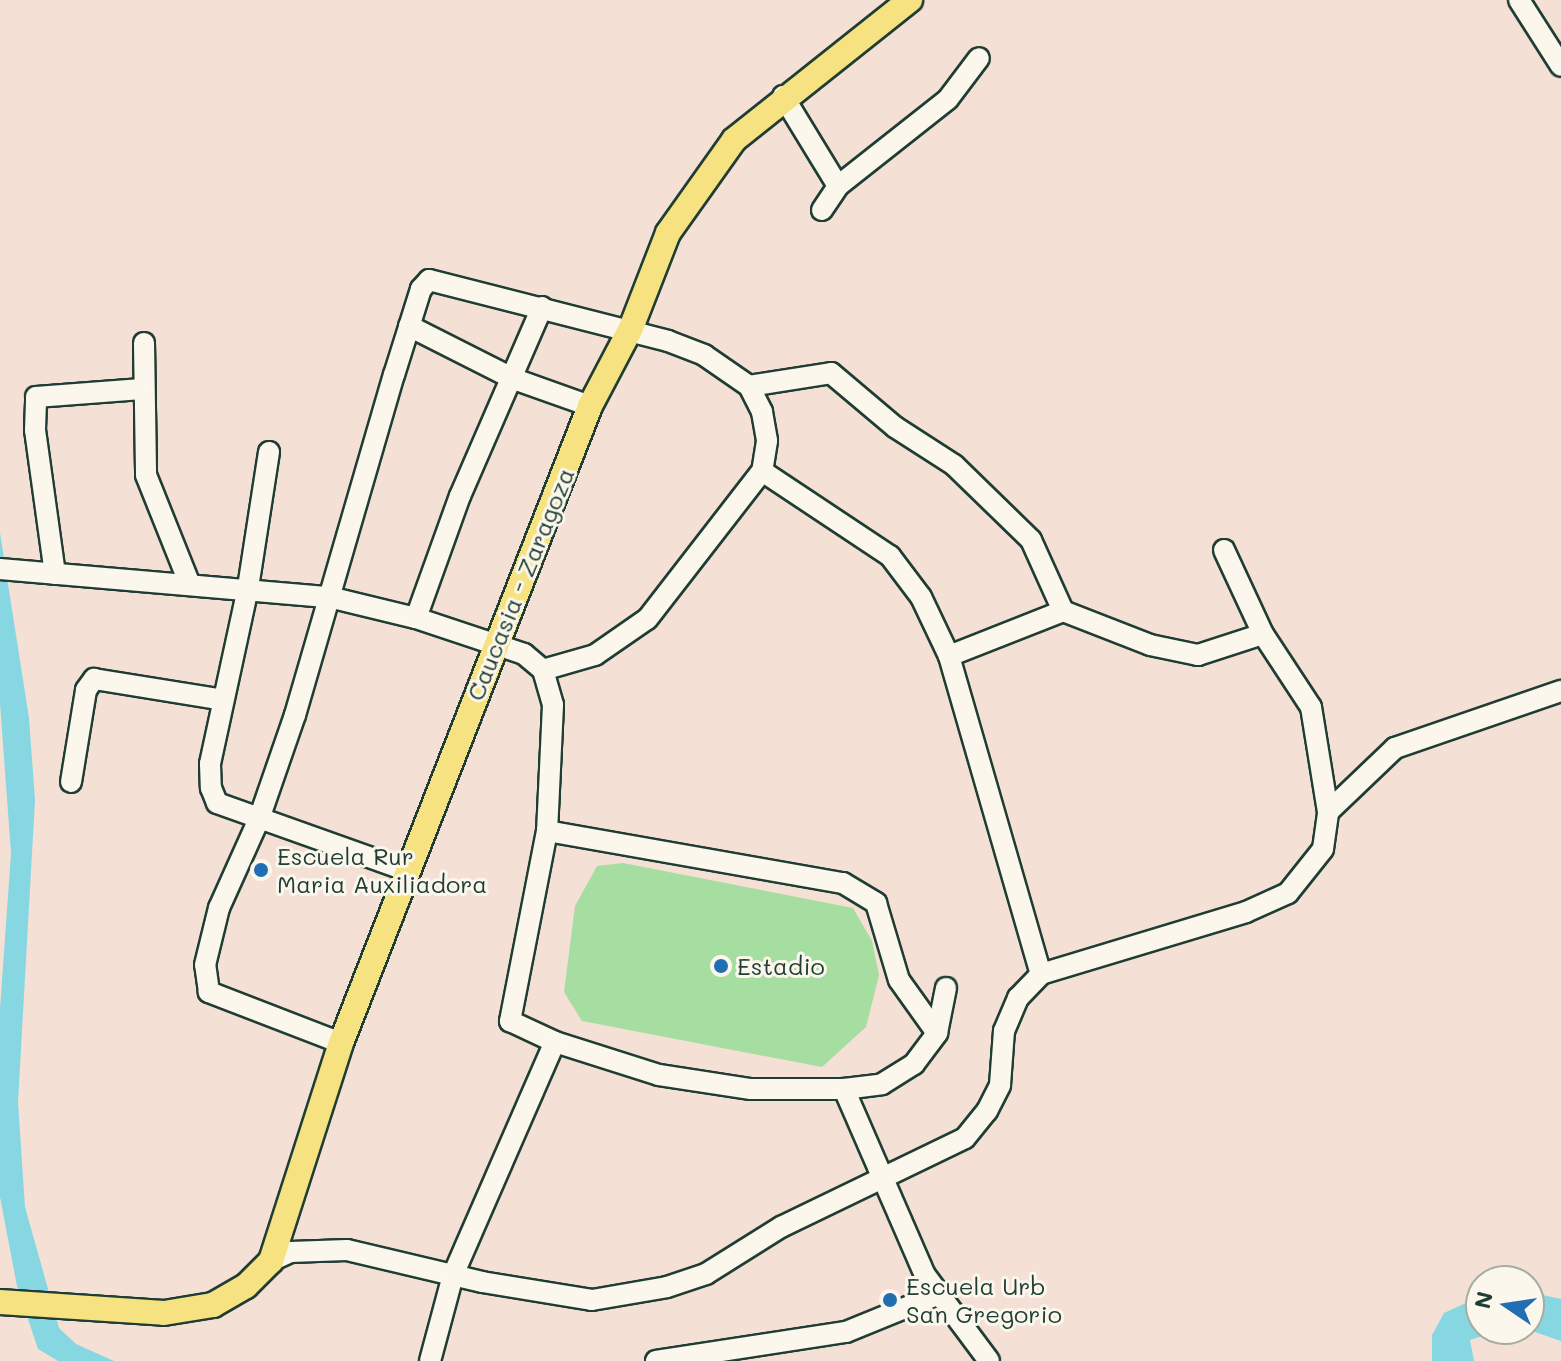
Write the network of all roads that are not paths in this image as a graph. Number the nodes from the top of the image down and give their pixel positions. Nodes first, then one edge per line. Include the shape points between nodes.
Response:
1 (910, 0) edge
2 (1519, 0) edge
3 (979, 58) dead end
4 (1561, 66) edge
5 (783, 96) junction
6 (838, 186) junction
7 (822, 210) dead end
8 (542, 307) junction
9 (409, 326) junction
10 (631, 328) junction
11 (144, 343) dead end
12 (514, 379) junction
13 (749, 386) junction
14 (142, 389) junction
15 (590, 406) junction
16 (269, 452) dead end
17 (762, 471) junction
18 (1224, 550) dead end
19 (9, 570) edge
20 (55, 574) junction
21 (190, 585) junction
22 (248, 588) junction
23 (329, 597) junction
24 (1063, 611) junction
25 (416, 618) junction
26 (1263, 634) junction
27 (496, 641) junction
28 (949, 656) junction
29 (543, 670) junction
30 (1561, 691) edge
31 (223, 700) junction
32 (71, 782) dead end
33 (1328, 812) junction
34 (259, 819) junction
35 (547, 831) junction
36 (408, 871) junction
37 (1041, 974) junction
38 (946, 988) dead end
39 (937, 1033) junction
40 (555, 1042) junction
41 (341, 1043) junction
42 (844, 1089) junction
43 (885, 1178) junction
44 (271, 1261) junction
45 (453, 1275) junction
46 (939, 1294) junction
47 (0, 1302) edge
48 (430, 1361) edge
49 (656, 1361) edge
50 (989, 1361) edge

1 - 5 main road, Caucasia - Zaragoza
2 - 4 street
3 - 6 street via 948,99
5 - 6 street
5 - 10 main road, Caucasia - Zaragoza via 734,140 691,194 668,233
6 - 7 street
8 - 9 street via 429,280
8 - 10 street
8 - 12 street
9 - 12 street
9 - 23 street
10 - 13 street via 704,355
10 - 15 main road, Caucasia - Zaragoza
11 - 14 street
12 - 15 street
12 - 25 street via 460,496
13 - 17 street via 764,427
13 - 24 street via 831,373 895,427 954,465 1031,540
14 - 20 street via 38,395 35,400
14 - 21 street via 146,475
15 - 27 main road, Caucasia - Zaragoza
16 - 22 street
17 - 28 street via 890,556 921,597
17 - 29 street via 647,619 595,655
18 - 26 street
19 - 20 street
20 - 21 street
21 - 22 street
22 - 23 street
22 - 31 street
23 - 25 street
23 - 34 street
24 - 26 street via 1150,645 1198,655
24 - 28 street
25 - 27 street
26 - 33 street via 1311,707
27 - 29 street
27 - 36 main road, Caucasia - Zaragoza
28 - 37 street
29 - 35 street via 553,705
30 - 33 street via 1395,748
31 - 32 street via 94,679 86,690
31 - 34 street via 211,788 217,803
33 - 37 street via 1323,849 1288,893 1246,912
34 - 36 street
34 - 41 street via 219,908 205,965 209,992
35 - 39 street via 843,883 876,903 899,980
35 - 40 street via 510,1021
36 - 41 main road, Caucasia - Zaragoza
37 - 43 street via 1018,998 1004,1031 1000,1085 987,1111 965,1138
38 - 39 street
39 - 42 street via 914,1064 882,1084
40 - 42 street via 659,1075 751,1089
40 - 45 street
41 - 44 main road, Caucasia - Zaragoza
42 - 43 street
43 - 45 street via 781,1227 706,1274 667,1287 592,1300
43 - 46 street via 925,1275
44 - 45 street via 290,1252 347,1250
44 - 47 main road via 246,1286 213,1305 164,1313
45 - 48 street
46 - 49 street via 846,1332
46 - 50 street

